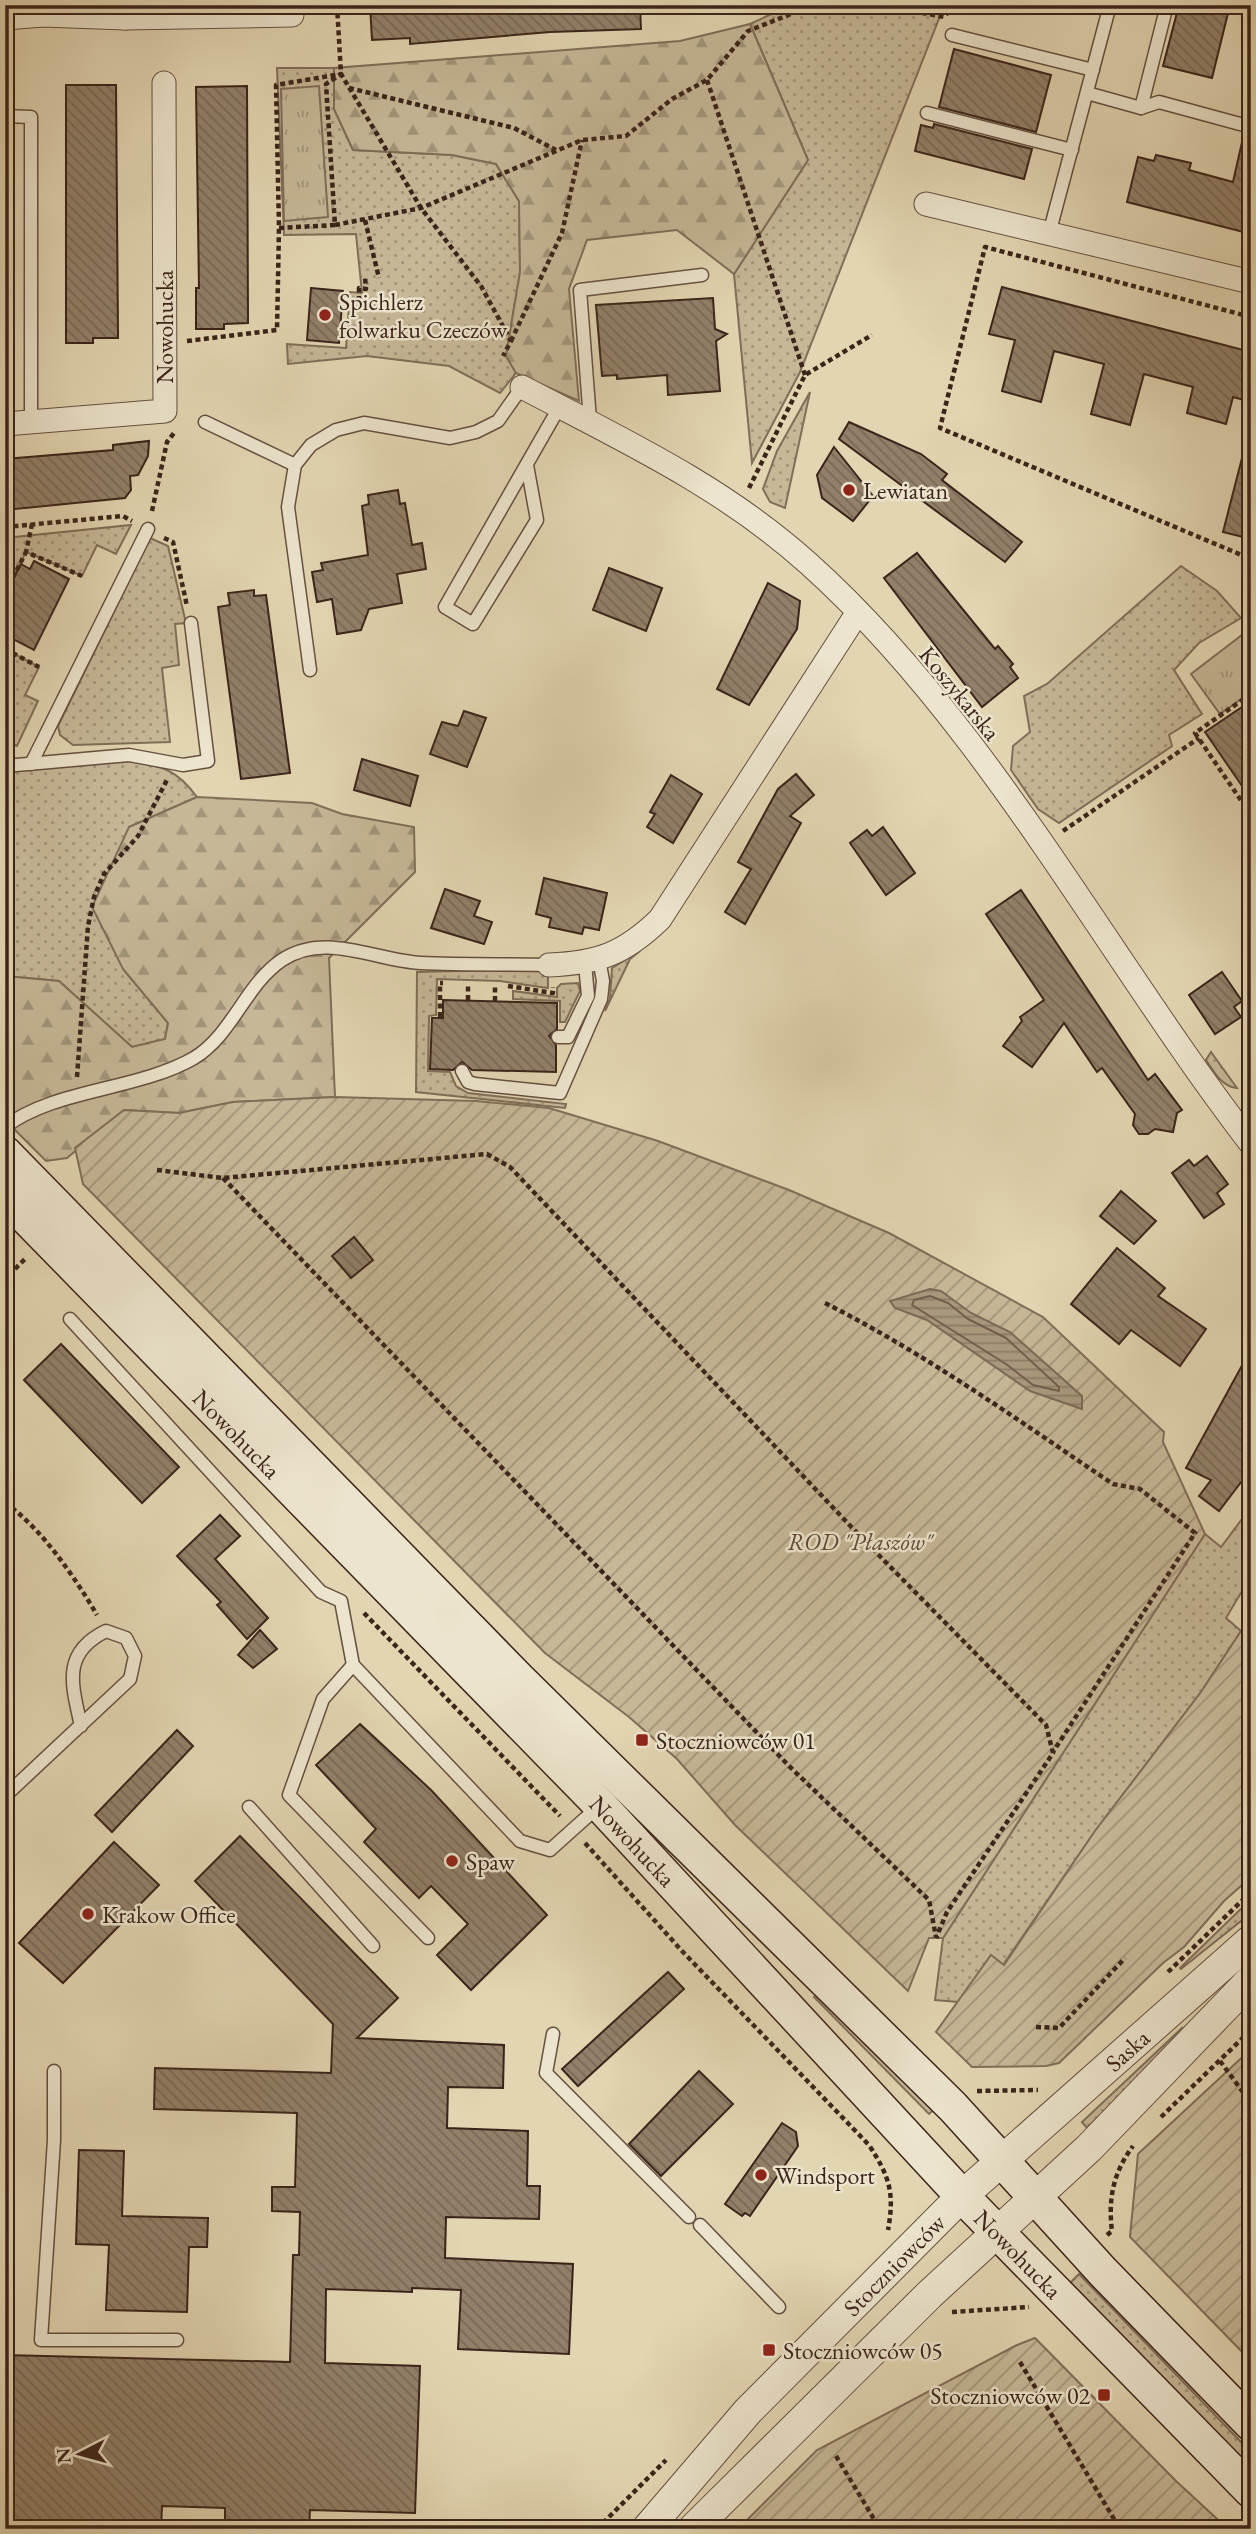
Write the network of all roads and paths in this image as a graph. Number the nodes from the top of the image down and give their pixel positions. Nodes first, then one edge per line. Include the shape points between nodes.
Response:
1 (292, 5) edge
2 (337, 5) edge
3 (828, 5) edge
4 (880, 5) edge
5 (954, 5) edge
6 (1110, 5) edge
7 (1167, 5) edge
8 (125, 11) edge
9 (5, 18) edge
10 (952, 35) dead end
11 (1093, 69) junction
12 (341, 74) junction
13 (707, 80) junction
14 (164, 83) dead end
15 (349, 88) junction
16 (1087, 93) junction
17 (1141, 108) junction
18 (927, 113) dead end
19 (5, 116) edge
20 (1251, 127) edge
21 (582, 140) junction
22 (1072, 150) junction
23 (557, 151) junction
24 (926, 204) dead end
25 (421, 208) junction
26 (365, 220) junction
27 (335, 225) junction
28 (279, 228) junction
29 (1049, 234) junction
30 (702, 275) dead end
31 (365, 277) dead end
32 (379, 278) dead end
33 (1251, 282) edge
34 (359, 301) dead end
35 (1251, 317) edge
36 (872, 335) dead end
37 (511, 341) junction
38 (179, 342) dead end
39 (503, 356) dead end
40 (805, 374) junction
41 (522, 387) joint
42 (559, 406) junction
43 (165, 411) junction
44 (590, 420) junction
45 (205, 422) dead end
46 (31, 423) junction
47 (5, 424) edge
48 (295, 465) junction
49 (527, 465) junction
50 (739, 507) junction
51 (32, 524) junction
52 (5, 527) edge
53 (148, 529) junction
54 (26, 552) junction
55 (1251, 559) edge
56 (82, 576) dead end
57 (6, 591) edge
58 (858, 612) junction
59 (191, 623) joint
60 (5, 649) edge
61 (39, 667) dead end
62 (310, 670) dead end
63 (1251, 694) edge
64 (1199, 738) junction
65 (176, 763) junction
66 (31, 764) junction
67 (5, 765) edge
68 (1251, 815) edge
69 (1042, 846) junction
70 (549, 965) joint
71 (590, 967) junction
72 (468, 984) junction
73 (495, 984) junction
74 (468, 1000) dead end
75 (495, 1001) dead end
76 (440, 1017) dead end
77 (558, 1037) dead end
78 (462, 1072) dead end
79 (77, 1098) junction
80 (5, 1127) edge
81 (1251, 1144) edge
82 (5, 1153) edge
83 (157, 1170) dead end
84 (223, 1178) junction
85 (5, 1196) edge
86 (17, 1251) dead end
87 (26, 1259) junction
88 (15, 1269) dead end
89 (35, 1269) dead end
90 (825, 1303) dead end
91 (70, 1319) dead end
92 (5, 1503) edge
93 (362, 1610) dead end
94 (106, 1631) junction
95 (353, 1665) junction
96 (81, 1726) junction
97 (1053, 1753) junction
98 (5, 1796) edge
99 (600, 1805) junction
100 (249, 1807) dead end
101 (574, 1831) junction
102 (428, 1938) dead end
103 (1251, 1940) edge
104 (373, 1946) dead end
105 (1125, 1958) dead end
106 (1251, 1980) edge
107 (1036, 2027) dead end
108 (1251, 2030) edge
109 (553, 2035) dead end
110 (1219, 2061) junction
111 (54, 2071) dead end
112 (968, 2091) dead end
113 (1034, 2092) dead end
114 (1251, 2103) edge
115 (1161, 2118) dead end
116 (1136, 2143) dead end
117 (1003, 2159) junction
118 (1108, 2168) dead end
119 (1116, 2175) junction
120 (962, 2196) junction
121 (1038, 2197) junction
122 (1112, 2231) dead end
123 (998, 2233) junction
124 (886, 2244) dead end
125 (779, 2308) dead end
126 (1027, 2310) dead end
127 (947, 2313) dead end
128 (177, 2340) dead end
129 (1020, 2362) dead end
130 (1251, 2424) edge
131 (836, 2456) dead end
132 (669, 2457) dead end
133 (1251, 2491) edge
134 (597, 2529) edge
135 (647, 2529) edge
136 (693, 2529) edge
137 (880, 2529) edge
138 (1120, 2529) edge

1 - 8 street via 292,15
2 - 12 path
3 - 13 path via 800,10 748,32
4 - 5 path via 944,17
6 - 11 lane
7 - 17 lane
8 - 9 street
10 - 11 lane
11 - 16 lane
12 - 15 path
12 - 27 path via 326,84
12 - 28 path via 276,85
13 - 21 path via 672,99 626,136
13 - 40 path
14 - 43 street, Nowohucka
15 - 23 path via 514,128
15 - 25 path
16 - 17 lane
16 - 22 lane
17 - 20 lane via 1159,102
18 - 22 lane
19 - 46 lane via 31,117
21 - 23 path
21 - 37 path via 562,233
22 - 29 lane
23 - 25 path
24 - 29 street
25 - 26 path
25 - 37 path via 481,286
26 - 27 path
26 - 32 path
27 - 28 path
28 - 38 path via 277,330
29 - 33 street
30 - 44 lane via 580,290
31 - 34 path via 366,289 359,288
35 - 55 path via 985,247 940,428
36 - 40 path
37 - 39 path
40 - 50 path
41 - 42 street, Koszykarska
41 - 48 lane via 498,421 476,432 450,438 364,423 336,430 311,445
42 - 44 street, Koszykarska
42 - 49 lane
43 - 46 street, Nowohucka
43 - 53 path via 180,415 180,426 167,442
44 - 50 street, Koszykarska
45 - 48 lane
46 - 47 street, Nowohucka
48 - 62 lane via 288,507
49 - 49 lane via 445,607 473,624 537,520
50 - 58 street, Koszykarska via 809,564
51 - 52 path
51 - 53 path via 123,516
51 - 54 path
53 - 59 path via 173,542
53 - 66 lane
54 - 56 path
54 - 57 path
58 - 69 street, Koszykarska via 945,712
58 - 71 street via 660,919 627,946
59 - 65 lane via 208,761
60 - 61 path
63 - 64 path via 1195,733
64 - 68 path
64 - 69 path
65 - 66 lane via 129,755
65 - 79 path via 138,836 104,874 94,897
66 - 67 lane
69 - 81 street, Koszykarska
70 - 71 street
70 - 79 lane via 418,963 345,949 301,950 281,960 265,976 225,1030 194,1057
71 - 73 path via 553,983 553,993
71 - 77 lane via 588,996 568,1037
71 - 78 lane via 603,981 601,999 560,1093 475,1084
72 - 73 path
72 - 74 path
72 - 76 path via 440,983
73 - 75 path
79 - 80 lane via 26,1113
82 - 117 main road, Nowohucka via 517,1678
83 - 84 path
84 - 97 path via 487,1154 510,1167 1046,1726
84 - 97 path via 781,1757 929,1900 936,1938 947,1912
85 - 99 main road, Nowohucka
86 - 87 path
87 - 88 path
87 - 89 path
90 - 97 path via 957,1379 1113,1483 1140,1489 1195,1533
91 - 95 lane via 321,1592 341,1601
92 - 94 path via 22,1514 83,1592
93 - 101 path
94 - 96 lane via 90,1638 76,1656 71,1677
94 - 96 lane via 126,1637 135,1656 130,1679
95 - 101 lane via 520,1841 550,1850
95 - 102 lane via 323,1699 289,1795
96 - 98 lane
99 - 101 lane
99 - 120 main road, Nowohucka
100 - 104 lane
101 - 124 path via 869,2145 889,2175 891,2217
103 - 117 street, Saska
105 - 107 path via 1059,2028
106 - 121 street, Saska
108 - 110 path
109 - 125 lane via 546,2073
110 - 114 path
110 - 115 path
111 - 128 lane via 41,2340
112 - 113 path
116 - 119 path
117 - 120 street, Stoczniowców
117 - 121 main road, Nowohucka
118 - 119 path
119 - 122 path via 1108,2201
120 - 123 main road, Nowohucka
120 - 135 street, Stoczniowców via 748,2411
121 - 123 street, Stoczniowców
121 - 130 main road, Nowohucka via 1103,2272
123 - 133 main road, Nowohucka
123 - 136 street, Stoczniowców via 930,2294
126 - 127 path via 975,2308
129 - 138 path
131 - 137 path
132 - 134 path

